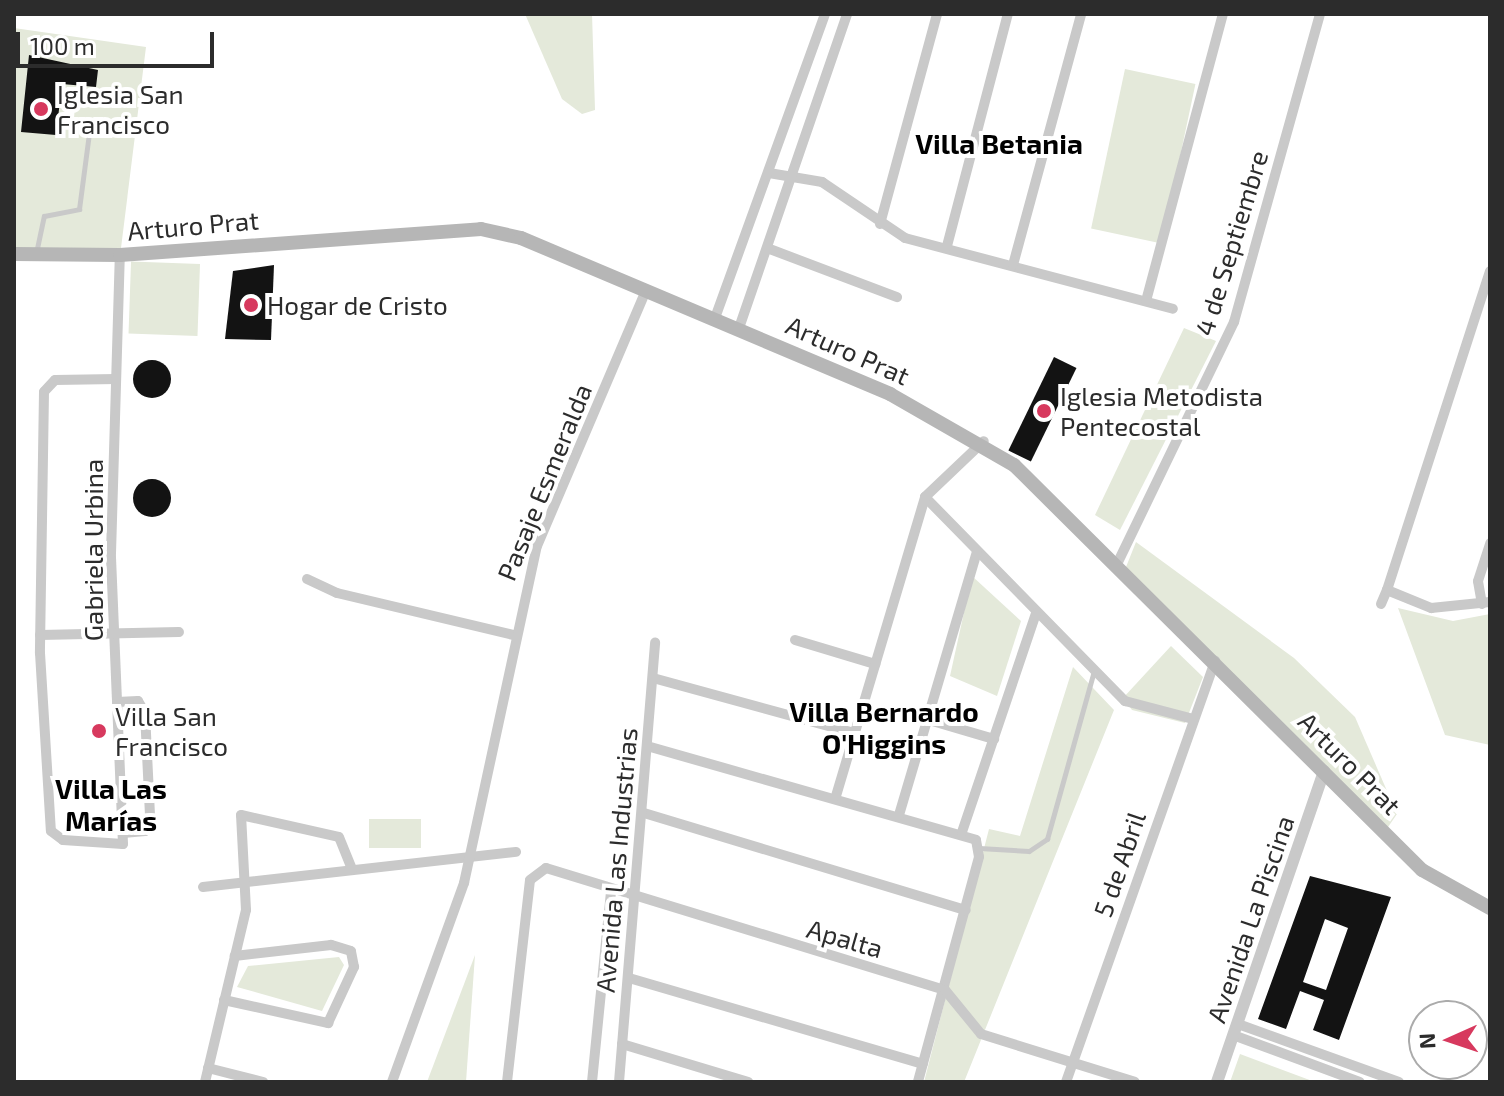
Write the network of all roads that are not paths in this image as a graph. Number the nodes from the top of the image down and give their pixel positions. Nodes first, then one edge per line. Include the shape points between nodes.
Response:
1 (825, 14) edge
2 (847, 14) edge
3 (937, 14) edge
4 (1008, 14) edge
5 (1081, 14) edge
6 (1223, 14) edge
7 (1320, 14) edge
8 (90, 126) dead end
9 (769, 173) junction
10 (792, 175) junction
11 (880, 224) junction
12 (947, 246) junction
13 (767, 248) junction
14 (14, 254) edge
15 (36, 254) junction
16 (120, 255) junction
17 (1013, 265) junction
18 (1490, 271) edge
19 (646, 290) junction
20 (897, 297) dead end
21 (1146, 301) junction
22 (1173, 309) dead end
23 (715, 318) junction
24 (739, 328) junction
25 (116, 379) junction
26 (984, 441) junction
27 (925, 497) junction
28 (1490, 543) edge
29 (977, 552) junction
30 (1118, 562) junction
31 (307, 579) dead end
32 (1387, 590) junction
33 (1486, 603) edge
34 (1381, 604) dead end
35 (1036, 613) junction
36 (179, 632) dead end
37 (114, 634) junction
38 (40, 635) junction
39 (513, 635) junction
40 (795, 640) dead end
41 (655, 642) dead end
42 (1215, 661) junction
43 (875, 664) junction
44 (1094, 671) junction
45 (653, 678) junction
46 (117, 702) junction
47 (1193, 719) junction
48 (929, 720) junction
49 (854, 733) junction
50 (994, 739) junction
51 (647, 746) junction
52 (1324, 771) junction
53 (836, 796) junction
54 (644, 813) junction
55 (899, 815) junction
56 (962, 832) junction
57 (123, 839) junction
58 (516, 852) dead end
59 (979, 852) junction
60 (469, 857) junction
61 (352, 870) junction
62 (244, 883) junction
63 (203, 887) dead end
64 (611, 892) junction
65 (637, 901) junction
66 (1490, 908) edge
67 (966, 910) junction
68 (235, 956) junction
69 (629, 978) junction
70 (945, 990) junction
71 (224, 1000) junction
72 (1235, 1030) junction
73 (622, 1044) junction
74 (1073, 1062) junction
75 (923, 1064) junction
76 (208, 1068) junction
77 (205, 1082) edge
78 (263, 1082) edge
79 (392, 1082) edge
80 (507, 1082) edge
81 (592, 1082) edge
82 (619, 1082) edge
83 (748, 1082) edge
84 (918, 1082) edge
85 (1066, 1082) edge
86 (1135, 1082) edge
87 (1217, 1082) edge
88 (1360, 1082) edge
89 (1399, 1082) edge

1 - 9 street
2 - 10 street
3 - 11 street
4 - 12 street
5 - 17 street
6 - 21 street
7 - 30 street, 4 de Septiembre via 1234,322
8 - 15 lane via 79,209 44,216
9 - 10 street
9 - 23 street
10 - 11 street via 846,194
10 - 13 street
11 - 12 street
12 - 17 street
13 - 20 street
13 - 24 street
14 - 15 main road, Arturo Prat
15 - 16 main road, Arturo Prat
16 - 19 main road, Arturo Prat via 481,229
16 - 25 street, Gabriela Urbina
17 - 21 street
18 - 32 street
19 - 23 main road, Arturo Prat
19 - 39 street, Pasaje Esmeralda via 537,546
21 - 22 street
23 - 24 main road, Arturo Prat
24 - 26 main road, Arturo Prat
25 - 37 street, Gabriela Urbina
25 - 38 street via 55,380 44,392
26 - 27 street
26 - 30 main road, Arturo Prat
27 - 29 street
27 - 43 street
28 - 33 street via 1478,581
29 - 35 street
29 - 48 street
30 - 42 main road, Arturo Prat
31 - 39 street via 337,593
32 - 33 street via 1431,608
32 - 34 street
35 - 44 street
35 - 50 street
36 - 37 street
37 - 38 street
37 - 46 street, Gabriela Urbina
38 - 57 street via 51,831 63,840
39 - 60 street, Pasaje Esmeralda
40 - 43 street
41 - 45 street, Avenida Las Industrias
42 - 47 street, 5 de Abril
42 - 52 main road, Arturo Prat
43 - 49 street
44 - 47 street via 1125,701
44 - 59 lane via 1047,839 1029,851
45 - 49 street
45 - 51 street, Avenida Las Industrias
46 - 57 street, Gabriela Urbina
46 - 57 street via 138,701 145,713 150,817 145,831
47 - 74 street, 5 de Abril
48 - 50 street
48 - 55 street
49 - 53 street
50 - 56 street
51 - 53 street
51 - 54 street, Avenida Las Industrias
52 - 66 main road, Arturo Prat via 1422,870
52 - 72 street, Avenida La Piscina
53 - 55 street
54 - 65 street, Avenida Las Industrias
54 - 67 street
55 - 56 street
56 - 59 street
58 - 60 street
59 - 67 street
60 - 61 street
60 - 79 street, Pasaje Esmeralda
61 - 62 street
61 - 62 street via 339,837 241,815
62 - 63 street
62 - 68 street
64 - 65 street, Apalta
64 - 80 street, Apalta via 546,868 530,880
64 - 81 street, Avenida Las Industrias
65 - 69 street, Avenida Las Industrias
65 - 70 street, Apalta
67 - 70 street
68 - 71 street
68 - 71 street via 331,945 351,951 354,967 328,1023
69 - 73 street, Avenida Las Industrias
69 - 75 street
70 - 74 street via 981,1034
70 - 75 street
71 - 76 street
72 - 87 street, Avenida La Piscina
72 - 88 street
72 - 89 street
73 - 82 street, Avenida Las Industrias
73 - 83 street
74 - 85 street, 5 de Abril
74 - 86 street
75 - 84 street
76 - 77 street
76 - 78 street

